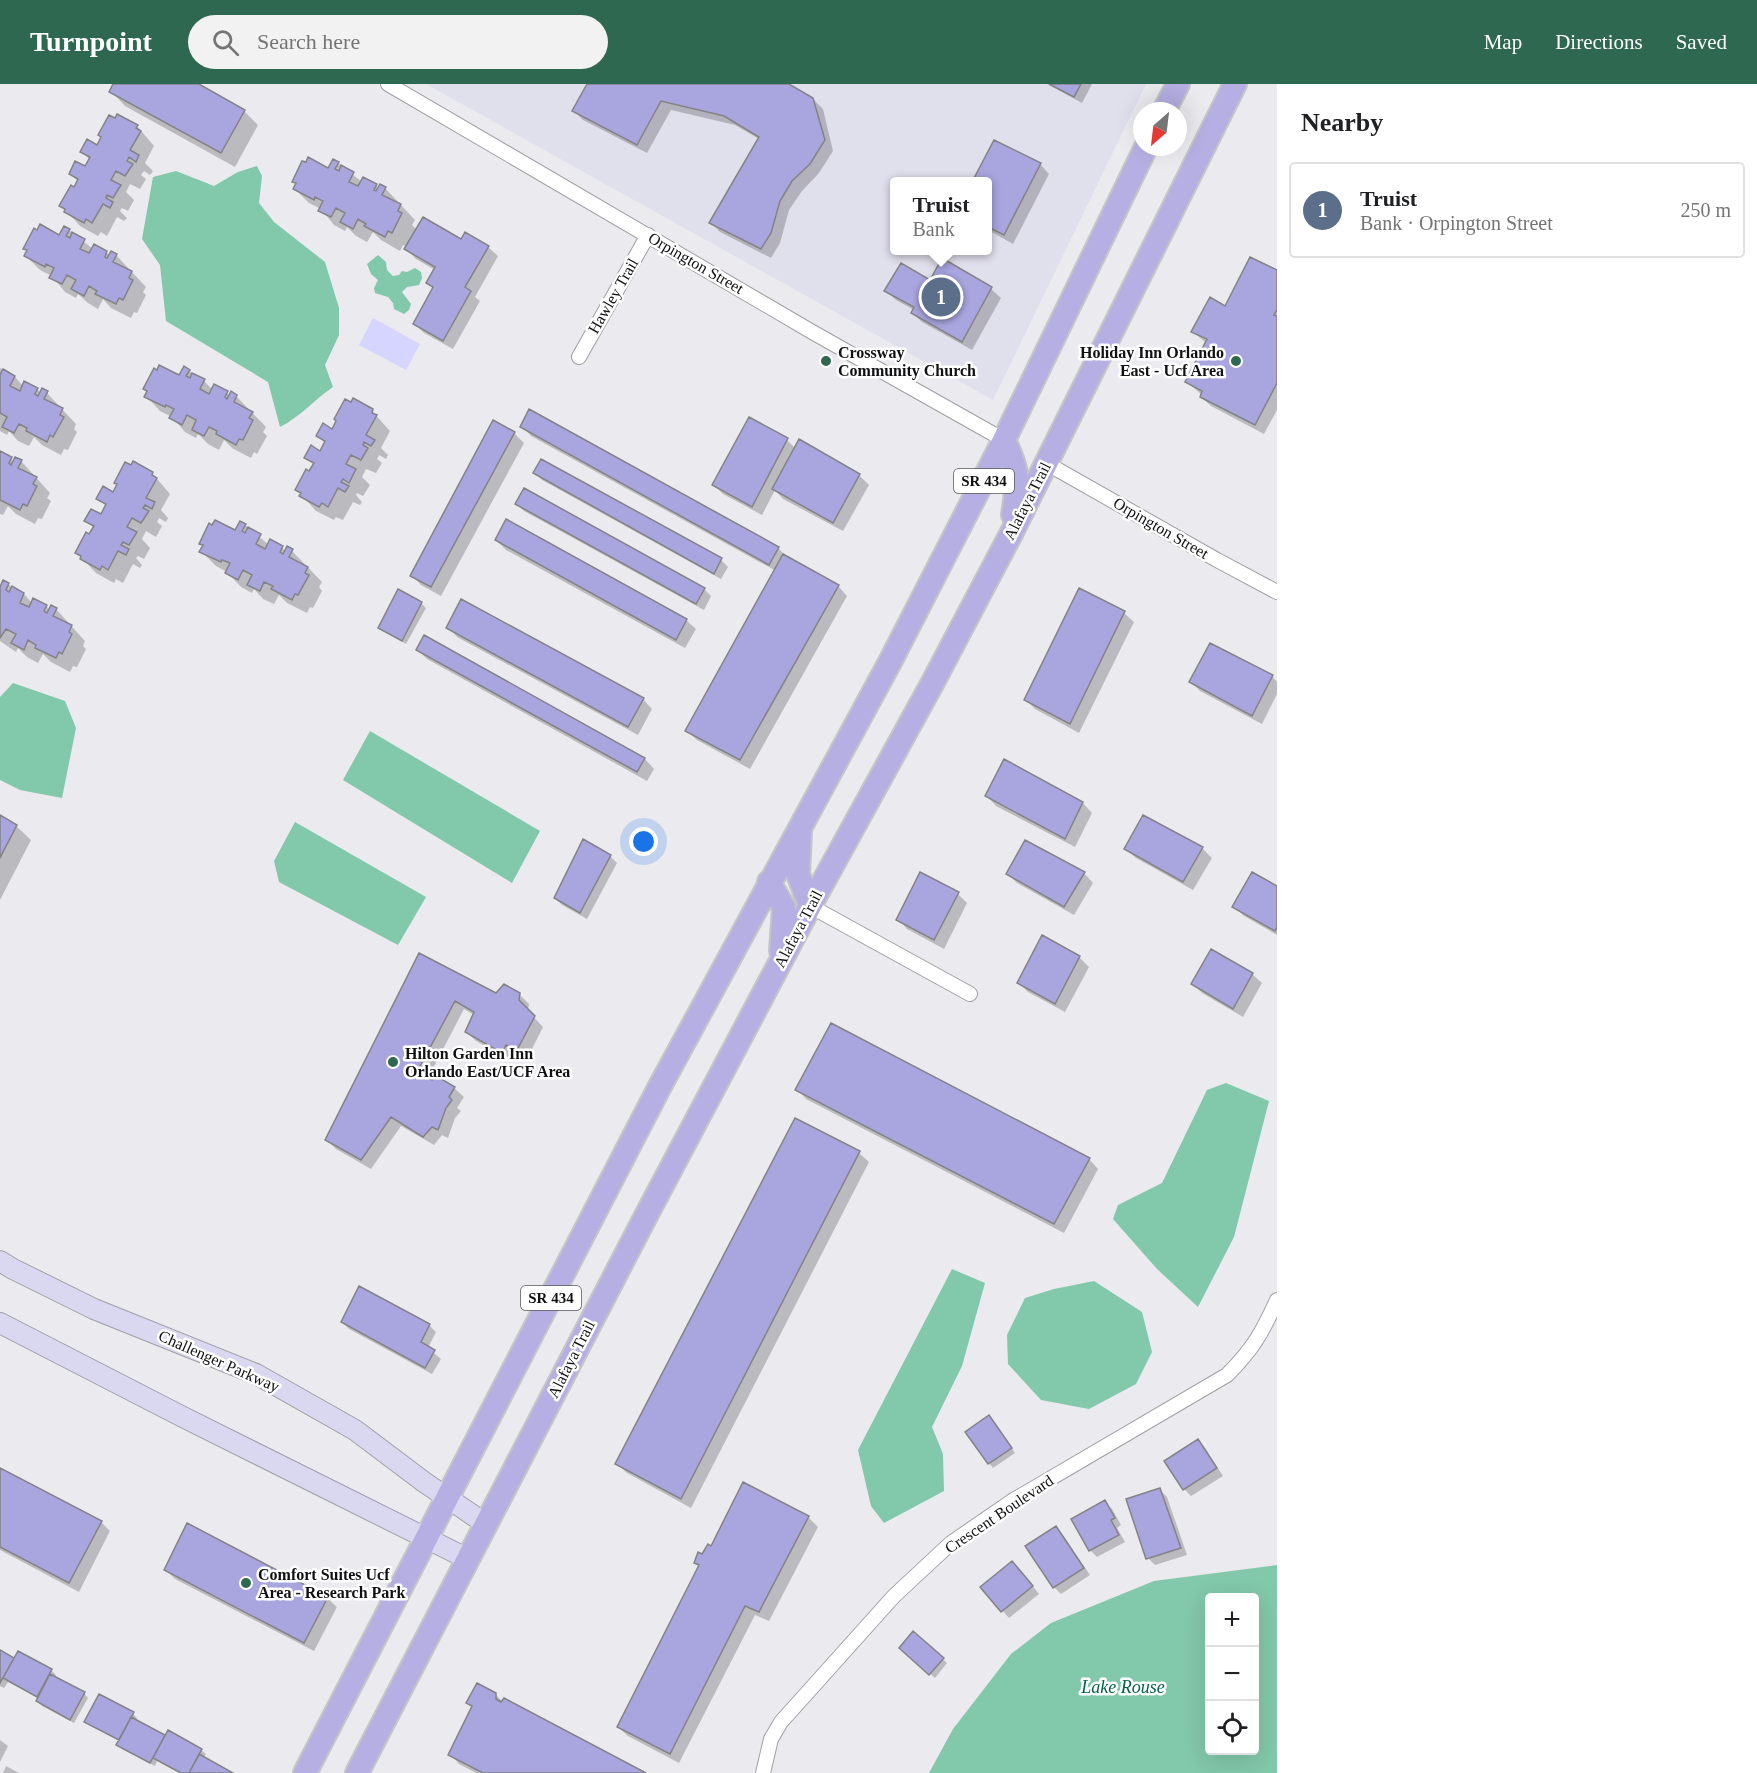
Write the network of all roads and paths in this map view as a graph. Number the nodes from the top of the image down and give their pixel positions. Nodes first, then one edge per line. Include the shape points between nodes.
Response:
1 (388, 84) edge
2 (1178, 84) edge
3 (1235, 84) edge
4 (1169, 102) edge
5 (1142, 156) edge
6 (648, 235) junction
7 (579, 357) dead end
8 (1005, 440) junction
9 (1046, 463) junction
10 (1011, 534) junction
11 (1277, 592) edge
12 (800, 824) junction
13 (770, 882) junction
14 (810, 906) junction
15 (780, 962) junction
16 (970, 994) dead end
17 (0, 1260) edge
18 (1277, 1300) edge
19 (0, 1323) edge
20 (447, 1498) junction
21 (486, 1524) junction
22 (426, 1538) junction
23 (468, 1559) junction
24 (305, 1773) edge
25 (357, 1773) edge
26 (763, 1773) edge

1 - 6 street, Orpington Street
2 - 4 main road
3 - 9 main road, Alafaya Trail / SR 434
5 - 8 main road, SR 434
6 - 7 street, Hawley Trail
6 - 8 street, Orpington Street
8 - 10 main road via 1017,480
8 - 12 main road, SR 434 via 890,662
9 - 10 main road, Alafaya Trail / SR 434
9 - 11 street, Orpington Street
10 - 14 main road, Alafaya Trail / SR 434
12 - 13 main road, SR 434
12 - 14 main road via 798,874
13 - 15 main road via 784,908
13 - 20 main road, SR 434
14 - 15 main road, Alafaya Trail / SR 434
14 - 16 street
15 - 21 main road, Alafaya Trail / SR 434
17 - 20 main road, Challenger Parkway via 94,1309 256,1374 355,1430
18 - 26 street, Crescent Boulevard via 1249,1353 1227,1375 1012,1501 951,1544 894,1596 781,1722 771,1739
19 - 22 main road
20 - 21 main road, Challenger Parkway
20 - 22 main road, SR 434
21 - 23 main road, Alafaya Trail / SR 434
22 - 23 main road
22 - 24 main road, SR 434
23 - 25 main road, Alafaya Trail / SR 434

